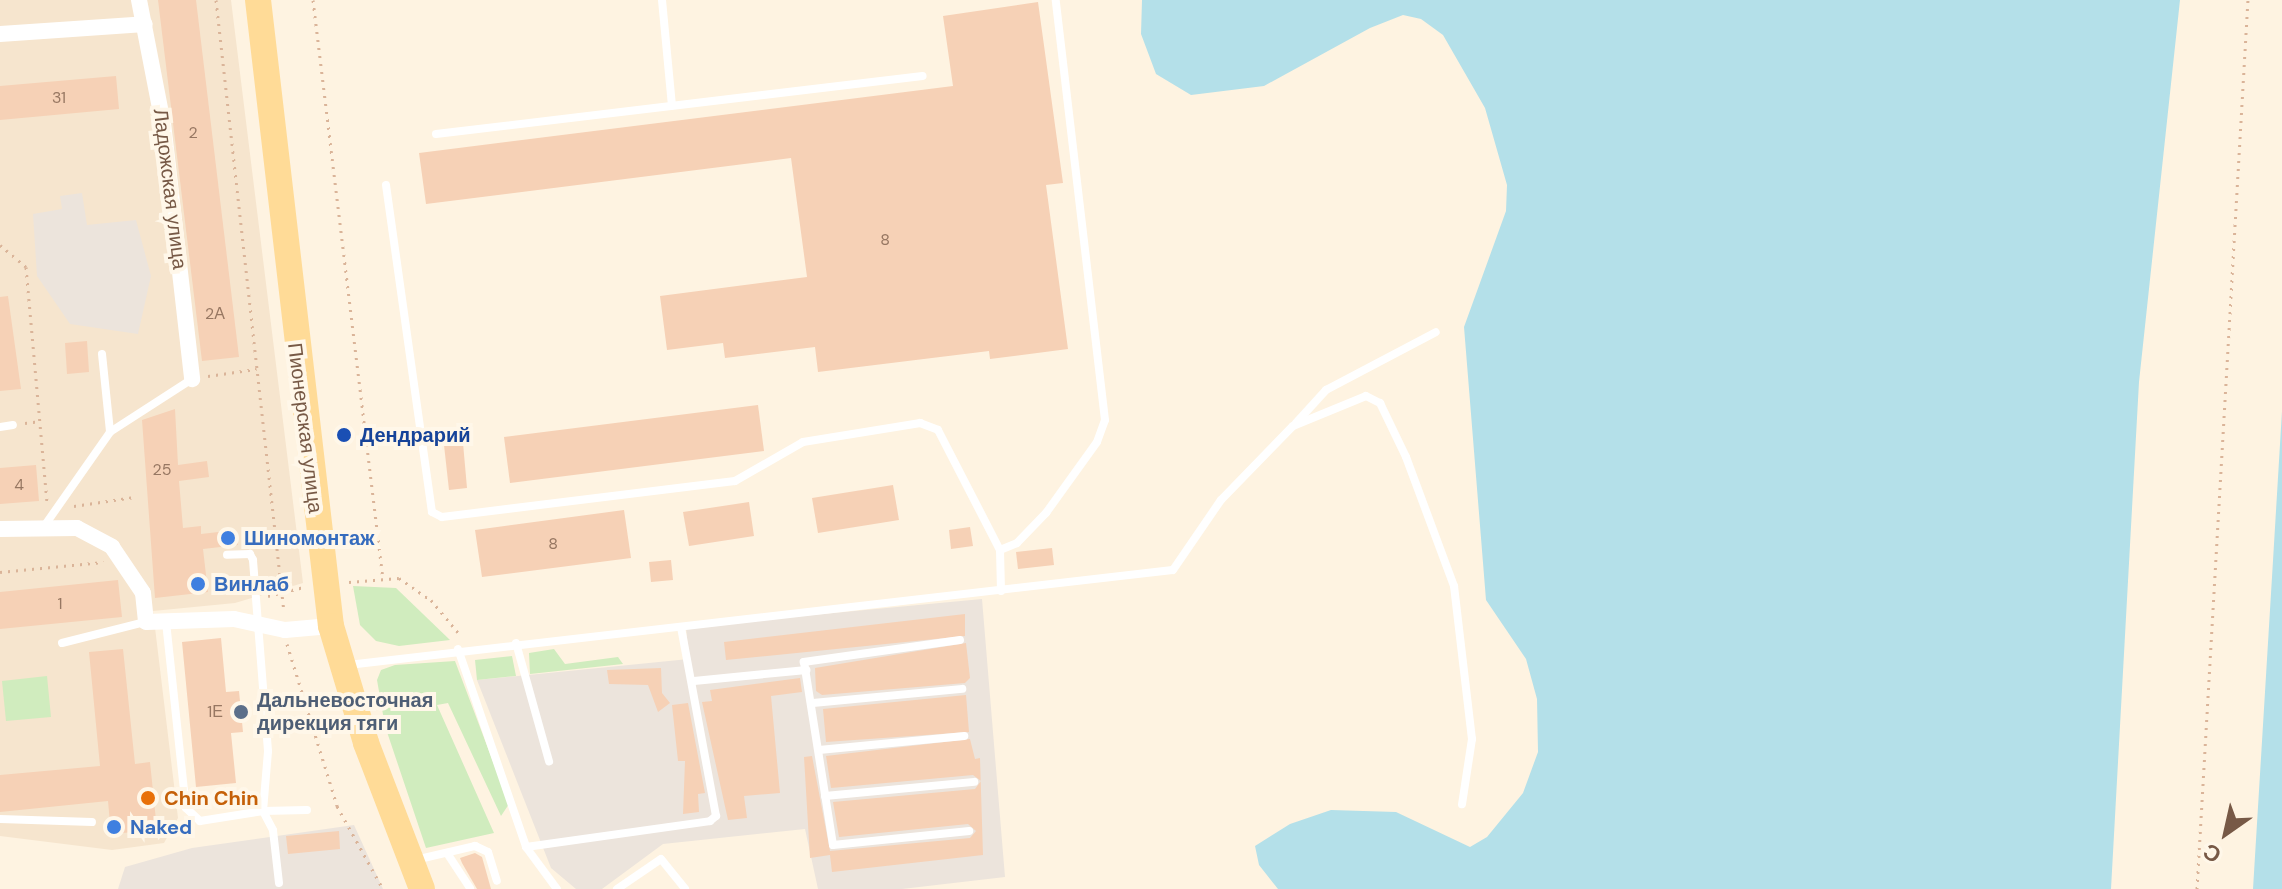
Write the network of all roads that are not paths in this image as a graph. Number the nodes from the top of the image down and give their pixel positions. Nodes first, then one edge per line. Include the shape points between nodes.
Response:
1 (139, 0) edge
2 (258, 0) edge
3 (662, 0) edge
4 (1056, 0) edge
5 (145, 24) junction
6 (0, 34) edge
7 (923, 76) dead end
8 (672, 106) junction
9 (436, 134) dead end
10 (386, 185) dead end
11 (1436, 332) dead end
12 (102, 354) dead end
13 (192, 379) joint
14 (13, 425) road end
15 (1293, 426) junction
16 (0, 427) edge
17 (110, 432) junction
18 (45, 525) junction
19 (0, 529) edge
20 (1000, 550) junction
21 (227, 555) dead end
22 (1001, 591) junction
23 (166, 621) junction
24 (146, 622) junction
25 (257, 622) junction
26 (331, 626) junction
27 (681, 628) junction
28 (960, 640) dead end
29 (62, 643) dead end
30 (516, 643) junction
31 (458, 649) junction
32 (342, 665) junction
33 (806, 670) junction
34 (694, 681) junction
35 (962, 689) dead end
36 (813, 703) junction
37 (964, 736) dead end
38 (819, 750) junction
39 (549, 761) dead end
40 (974, 782) dead end
41 (825, 796) junction
42 (1462, 804) dead end
43 (307, 810) dead end
44 (263, 811) junction
45 (0, 819) edge
46 (92, 822) dead end
47 (969, 831) dead end
48 (526, 847) junction
49 (447, 853) junction
50 (410, 861) junction
51 (497, 881) dead end
52 (279, 883) dead end
53 (470, 888) edge
54 (422, 889) edge
55 (557, 889) edge
56 (617, 889) edge
57 (685, 889) edge

1 - 5 street, Ладожская улица
2 - 26 main road, Пионерская улица
3 - 8 lane
4 - 20 lane via 1105,420 1097,442 1046,513 1017,543
5 - 6 street
5 - 13 street, Ладожская улица
7 - 8 lane
8 - 9 lane
10 - 20 lane via 432,512 442,517 735,481 803,442 920,423 938,430
11 - 15 lane via 1326,390
12 - 17 lane
13 - 17 lane
14 - 16 lane
15 - 22 lane via 1221,500 1173,570
15 - 42 lane via 1366,396 1380,403 1406,457 1454,586 1472,739
17 - 18 lane
18 - 19 street
18 - 24 street via 77,528 112,547 143,593
20 - 22 lane
21 - 25 lane via 252,557
22 - 27 lane
23 - 24 street
23 - 25 street
23 - 44 lane via 190,818
24 - 29 lane
25 - 26 street via 285,630
25 - 44 lane via 268,751
26 - 32 main road, Пионерская улица
27 - 30 lane
27 - 34 lane
28 - 33 lane via 807,657
30 - 31 lane
30 - 39 lane
31 - 32 lane
31 - 48 lane
32 - 50 main road, Пионерская улица
33 - 34 lane
33 - 36 lane
34 - 48 lane via 717,808 710,821
35 - 36 lane
36 - 38 lane
37 - 38 lane
38 - 41 lane
40 - 41 lane
41 - 47 lane via 833,845
43 - 44 lane
44 - 52 lane via 273,830
45 - 46 lane
48 - 55 lane
49 - 50 lane
49 - 51 lane via 475,846 488,852
49 - 53 lane
50 - 54 main road, Пионерская улица
56 - 57 lane via 661,859

